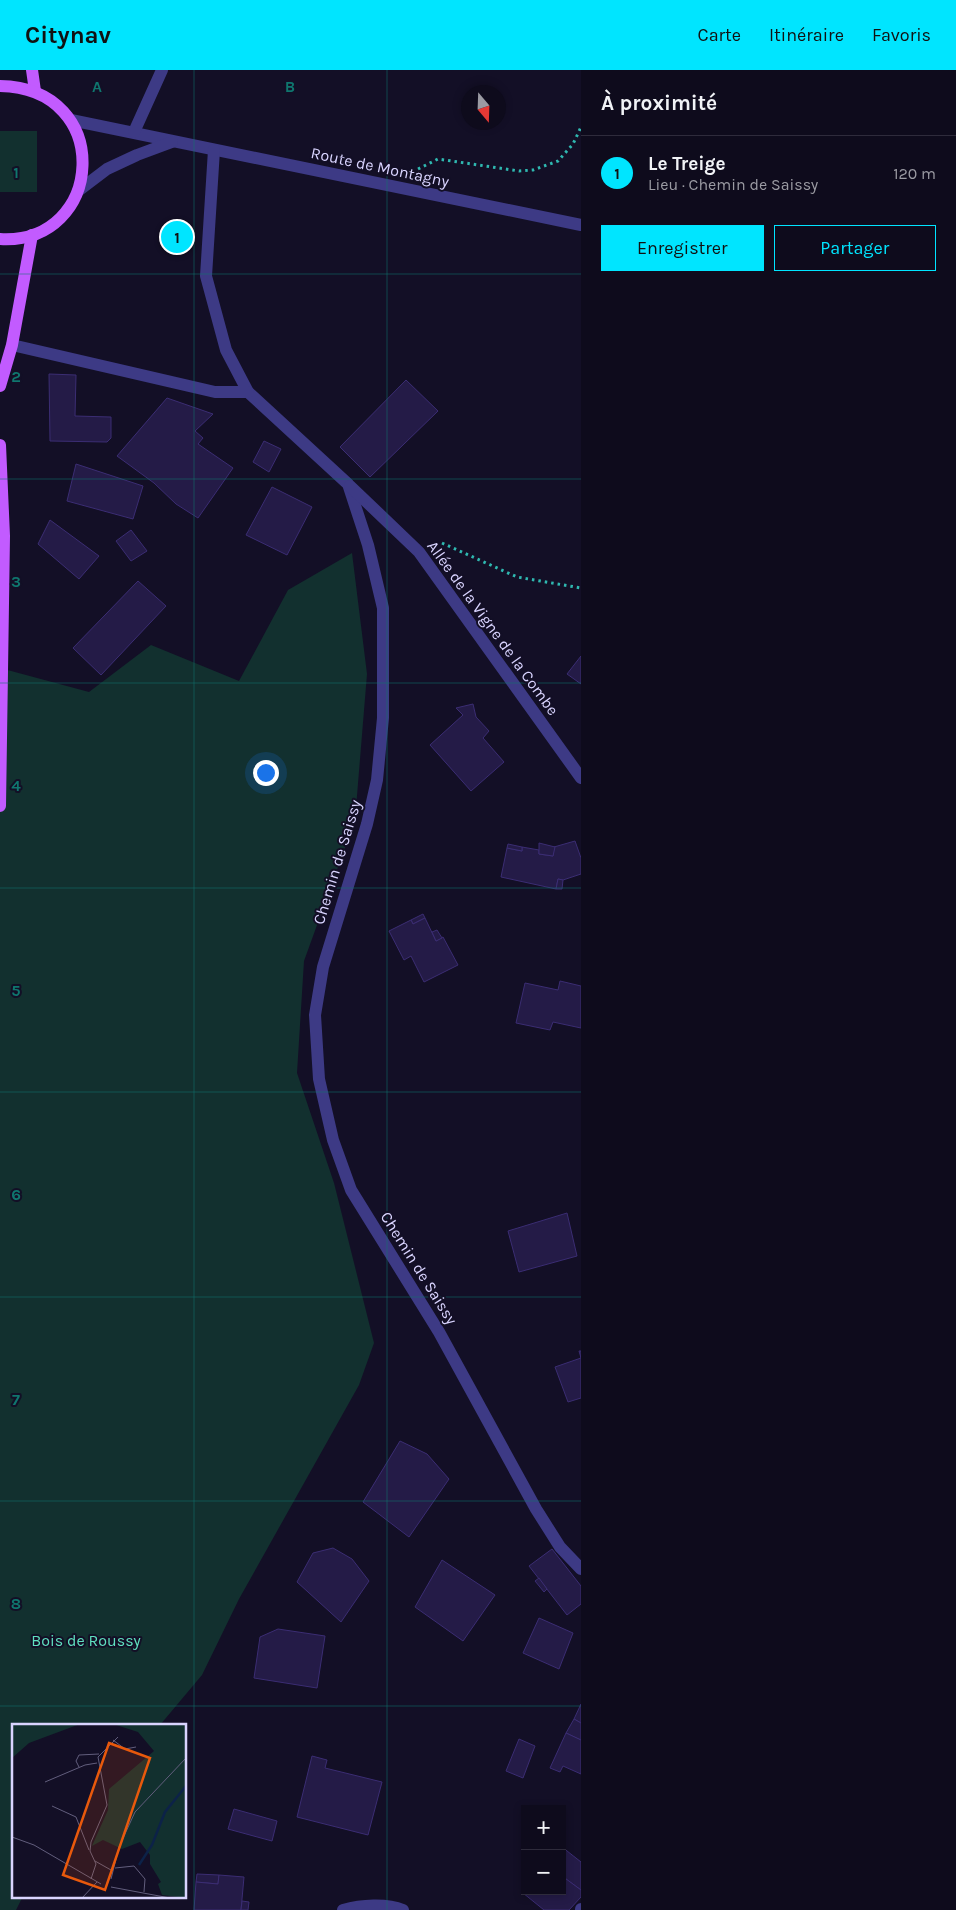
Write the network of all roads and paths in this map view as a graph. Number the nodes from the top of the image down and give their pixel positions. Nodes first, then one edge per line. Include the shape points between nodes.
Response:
1 (32, 70) edge
2 (162, 70) edge
3 (0, 86) edge
4 (35, 91) junction
5 (71, 120) junction
6 (581, 126) edge
7 (134, 132) junction
8 (172, 142) junction
9 (214, 150) junction
10 (402, 188) junction
11 (78, 191) junction
12 (581, 225) edge
13 (32, 235) junction
14 (0, 238) edge
15 (12, 345) junction
16 (0, 386) edge
17 (248, 392) junction
18 (0, 445) edge
19 (348, 484) junction
20 (436, 540) dead end
21 (581, 588) edge
22 (581, 778) edge
23 (0, 806) edge
24 (581, 1569) edge
25 (343, 1910) edge
26 (403, 1910) edge

1 - 4 main road
2 - 7 street
3 - 4 main road
4 - 5 main road via 55,103
5 - 7 street, Route de Montagny
5 - 11 main road via 81,143 84,167
6 - 10 path via 573,144 549,166 519,171 438,159 415,171
7 - 8 street, Route de Montagny
8 - 9 street, Route de Montagny
8 - 11 street via 107,169
9 - 10 street, Route de Montagny
9 - 17 street, Chemin de Saissy via 206,276 226,350
10 - 12 street, Route de Montagny
11 - 13 main road via 67,210 51,225
13 - 14 main road
13 - 15 main road
15 - 16 main road
15 - 17 street via 215,392
17 - 19 street, Chemin de Saissy
18 - 23 main road via 4,536
19 - 22 street, Allée de la Vigne de la Combe via 419,552
19 - 24 street, Chemin de Saissy via 368,545 383,608 383,718 377,780 367,824 322,967 316,1015 319,1079 333,1140 351,1190 440,1332 536,1509 560,1547
20 - 21 path via 517,577
25 - 26 street via 358,1906

